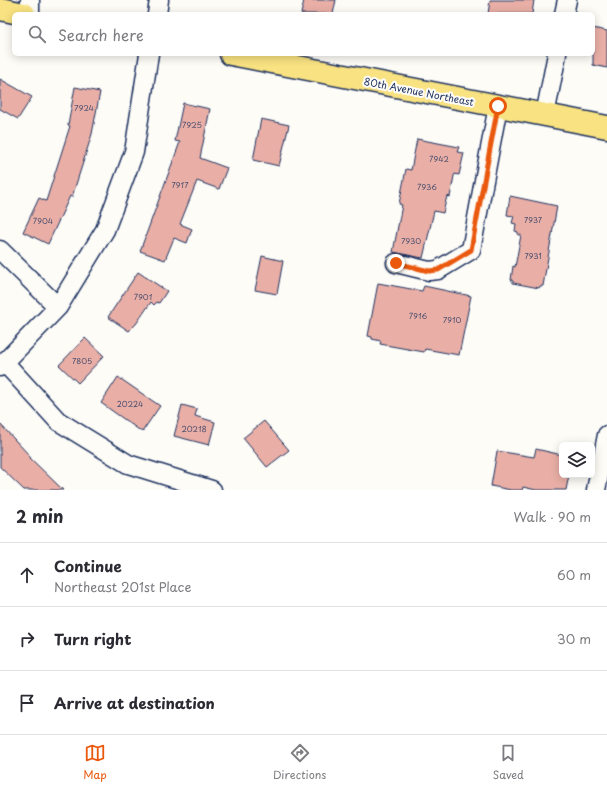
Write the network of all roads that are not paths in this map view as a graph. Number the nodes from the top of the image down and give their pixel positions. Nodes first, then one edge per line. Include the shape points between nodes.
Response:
1 (30, 0) edge
2 (159, 0) edge
3 (567, 0) edge
4 (0, 10) edge
5 (12, 12) edge
6 (30, 12) edge
7 (157, 12) edge
8 (564, 12) edge
9 (149, 56) edge
10 (242, 56) edge
11 (557, 56) edge
12 (498, 106) junction
13 (545, 115) junction
14 (607, 127) edge
15 (0, 250) edge
16 (396, 263) dead end
17 (58, 307) junction
18 (3, 365) edge
19 (607, 435) edge
20 (212, 490) edge
21 (596, 490) edge

1 - 6 street
2 - 7 street
3 - 8 street
4 - 5 main road
9 - 17 street via 134,152 105,230
10 - 12 main road, 80th Avenue Northeast
11 - 13 street
12 - 13 main road, 80th Avenue Northeast
12 - 16 street via 471,250 438,270 429,271
13 - 14 main road, 80th Avenue Northeast
15 - 17 street
17 - 18 street
18 - 20 street via 58,421 128,464
19 - 21 street

